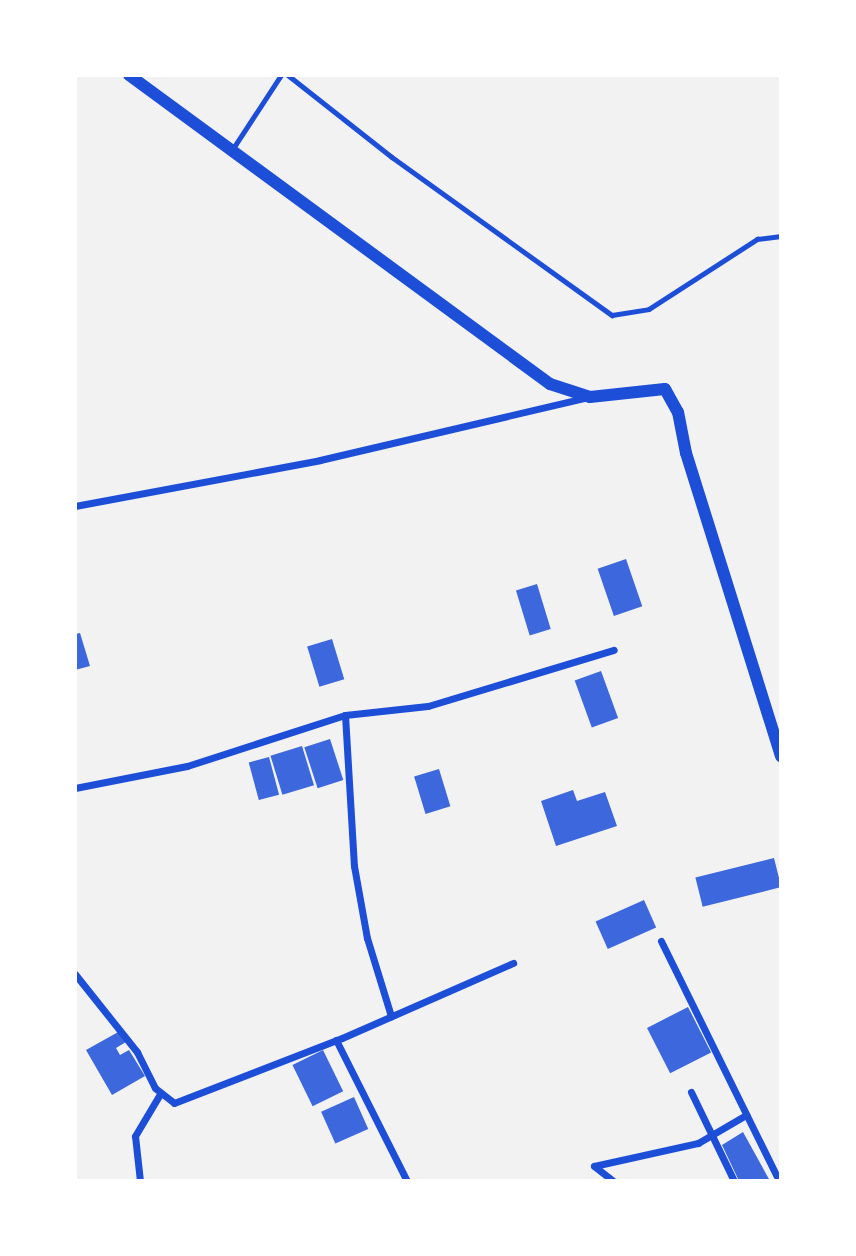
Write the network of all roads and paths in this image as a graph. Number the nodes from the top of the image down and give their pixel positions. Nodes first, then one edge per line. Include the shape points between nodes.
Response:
1 (129, 75) edge
2 (281, 75) edge
3 (288, 75) edge
4 (232, 151) junction
5 (781, 236) edge
6 (590, 397) junction
7 (75, 506) edge
8 (614, 650) dead end
9 (345, 715) junction
10 (781, 757) edge
11 (75, 788) edge
12 (661, 941) dead end
13 (513, 963) dead end
14 (75, 974) edge
15 (391, 1016) junction
16 (336, 1040) junction
17 (691, 1092) dead end
18 (160, 1094) junction
19 (746, 1115) junction
20 (712, 1135) junction
21 (141, 1181) edge
22 (407, 1181) edge
23 (613, 1181) edge
24 (734, 1181) edge
25 (779, 1181) edge

1 - 4 street
2 - 4 lane
3 - 5 lane via 612,315 649,309 757,239
4 - 6 street via 535,373 567,392
6 - 7 street via 320,460
6 - 10 street via 653,387 665,389 673,400
8 - 9 street via 428,706
9 - 11 street via 187,766
9 - 15 street via 354,866 367,938
12 - 19 street
13 - 15 street
14 - 18 street via 137,1052
15 - 16 street
16 - 18 street via 183,1102 174,1103
16 - 22 street
17 - 20 street
18 - 21 street via 135,1136
19 - 20 street
19 - 25 street
20 - 23 street via 698,1143 594,1166
20 - 24 street

